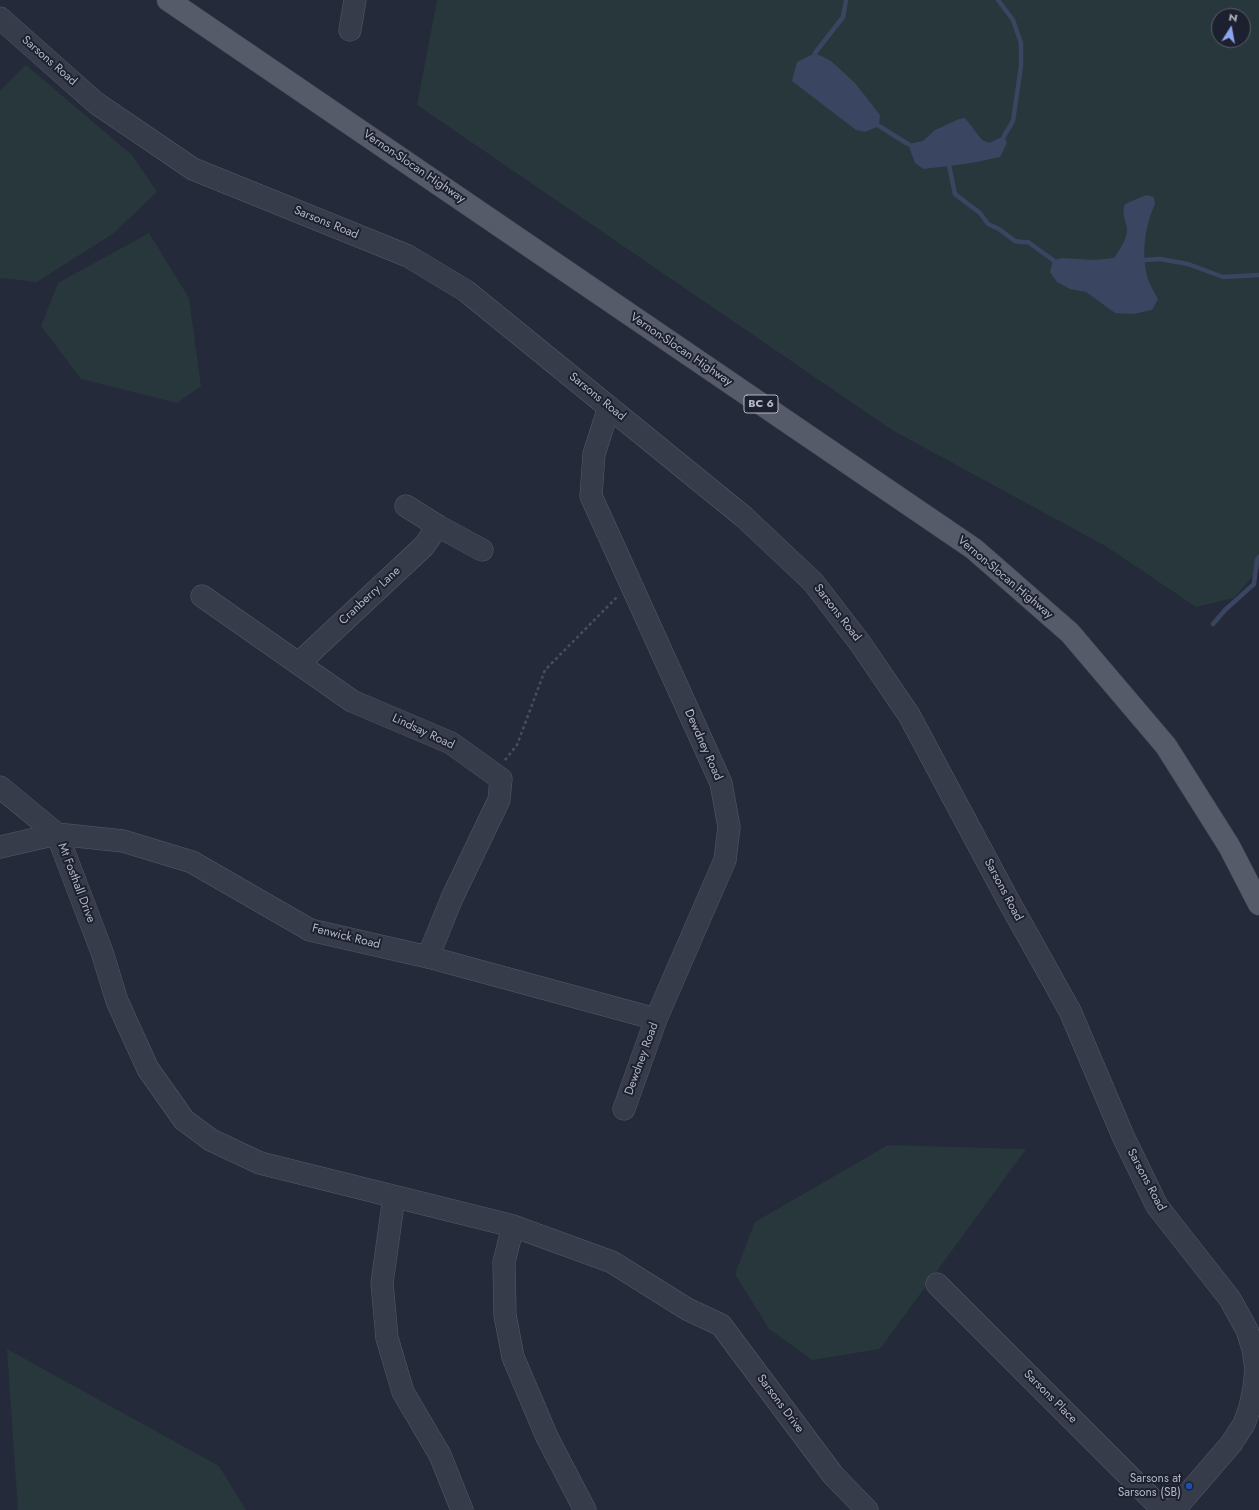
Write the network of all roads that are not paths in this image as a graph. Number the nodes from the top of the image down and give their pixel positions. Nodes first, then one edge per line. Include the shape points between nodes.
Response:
1 (168, 0) edge
2 (355, 0) edge
3 (0, 18) edge
4 (350, 30) dead end
5 (609, 407) junction
6 (406, 506) dead end
7 (438, 526) junction
8 (482, 550) dead end
9 (202, 596) dead end
10 (299, 663) junction
11 (0, 787) edge
12 (57, 834) junction
13 (0, 847) edge
14 (1259, 904) edge
15 (428, 957) junction
16 (656, 1019) junction
17 (624, 1108) dead end
18 (394, 1197) junction
19 (513, 1226) junction
20 (937, 1284) dead end
21 (1253, 1328) edge
22 (462, 1510) edge
23 (585, 1510) edge
24 (867, 1510) edge
25 (1163, 1510) edge
26 (1174, 1510) edge

1 - 14 main road, Vernon-Slocan Highway / BC 6 via 974,549 1070,633 1166,746 1230,846
2 - 4 street
3 - 5 street, Sarsons Road via 96,103 193,169 408,256 466,291
5 - 16 street, Dewdney Road via 594,454 591,496 721,783 729,827 725,860
5 - 21 street, Sarsons Road via 744,517 808,576 860,643 909,715 1070,1011 1123,1136 1157,1206
6 - 7 street
7 - 8 street
7 - 10 street, Cranberry Lane via 424,546
9 - 10 street, Lindsay Road
10 - 15 street, Lindsay Road via 352,701 451,743 501,780 500,800 452,898
11 - 12 street, Mt Fosthall Drive
12 - 13 street, Fenwick Road
12 - 15 street, Fenwick Road via 123,841 192,862 310,930
12 - 18 street, Mt Fosthall Drive via 118,1001 148,1069 184,1120 212,1140 260,1163
15 - 16 street, Fenwick Road
16 - 17 street, Dewdney Road
18 - 19 street, Sarsons Drive
18 - 22 street via 382,1283 387,1338 403,1392 440,1455
19 - 23 street via 504,1262 505,1315 513,1357 547,1437
19 - 24 street, Sarsons Drive via 612,1262 687,1308 721,1325 833,1476
20 - 25 street, Sarsons Place
21 - 26 street, Sarsons Road via 1256,1369 1250,1407 1244,1424 1231,1444

